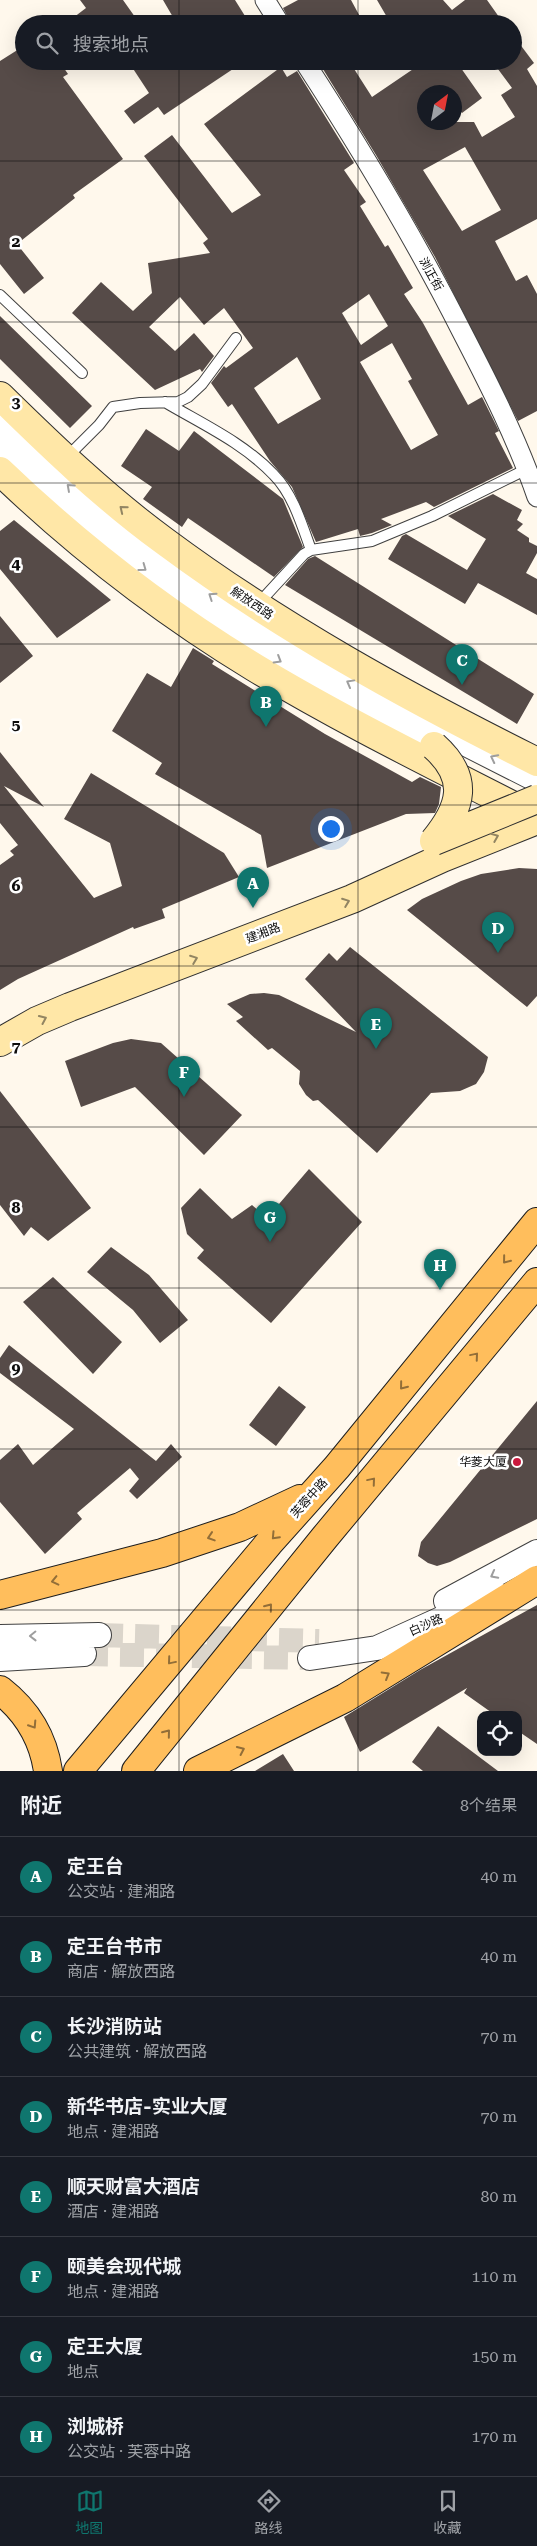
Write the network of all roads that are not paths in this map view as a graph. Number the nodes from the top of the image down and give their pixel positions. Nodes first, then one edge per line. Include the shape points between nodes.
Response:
1 (265, 0) edge
2 (274, 15) edge
3 (310, 70) edge
4 (0, 296) edge
5 (236, 338) dead end
6 (82, 373) dead end
7 (0, 396) edge
8 (165, 402) junction
9 (0, 422) edge
10 (0, 446) edge
11 (65, 459) junction
12 (527, 469) junction
13 (4, 483) edge
14 (537, 497) edge
15 (311, 550) junction
16 (257, 606) junction
17 (434, 746) junction
18 (532, 772) edge
19 (537, 799) edge
20 (534, 821) edge
21 (434, 840) junction
22 (0, 1020) edge
23 (0, 1042) edge
24 (537, 1222) edge
25 (537, 1282) edge
26 (319, 1488) junction
27 (537, 1552) edge
28 (537, 1575) edge
29 (537, 1580) edge
30 (0, 1595) edge
31 (99, 1635) tunnel mouth
32 (0, 1638) edge
33 (84, 1654) tunnel mouth
34 (0, 1659) edge
35 (0, 1690) edge
36 (48, 1771) edge
37 (78, 1771) edge
38 (136, 1771) edge
39 (198, 1771) edge

1 - 2 street
3 - 12 street, 浏正街 via 347,126 434,276 510,424
4 - 6 lane
5 - 8 lane via 202,384 188,397 178,402
7 - 11 main road, 解放西路
8 - 11 lane via 113,407
8 - 15 lane via 239,445 275,475 289,497
18 -> 9 street, 解放西路 via 337,676 221,602 103,516
10 -> 17 street via 91,528 196,606 320,685
16 -> 11 main road, 解放西路 via 163,541
12 - 14 street, 浏正街
12 - 15 lane via 432,516 372,541
13 - 20 main road via 127,580 253,666
15 - 16 lane
16 - 18 main road, 解放西路
17 - 19 street, bridge
17 - 21 main road, bridge via 454,768 459,794 452,816
19 - 21 main road, 建湘路, bridge
23 -> 20 main road, 建湘路 via 70,1007 352,899
21 - 22 main road, 建湘路 via 345,883 117,969
24 -> 26 main road, 芙蓉中路
38 -> 25 main road
26 -> 30 main road via 274,1513 222,1533 121,1565
26 -> 37 main road, 芙蓉中路 via 269,1542
27 -> 28 street, 白沙路 via 428,1612 371,1634 315,1649 377,1648
39 -> 29 main road via 345,1698
31 -> 32 street
33 - 34 street
35 -> 36 main road via 14,1700 38,1732

